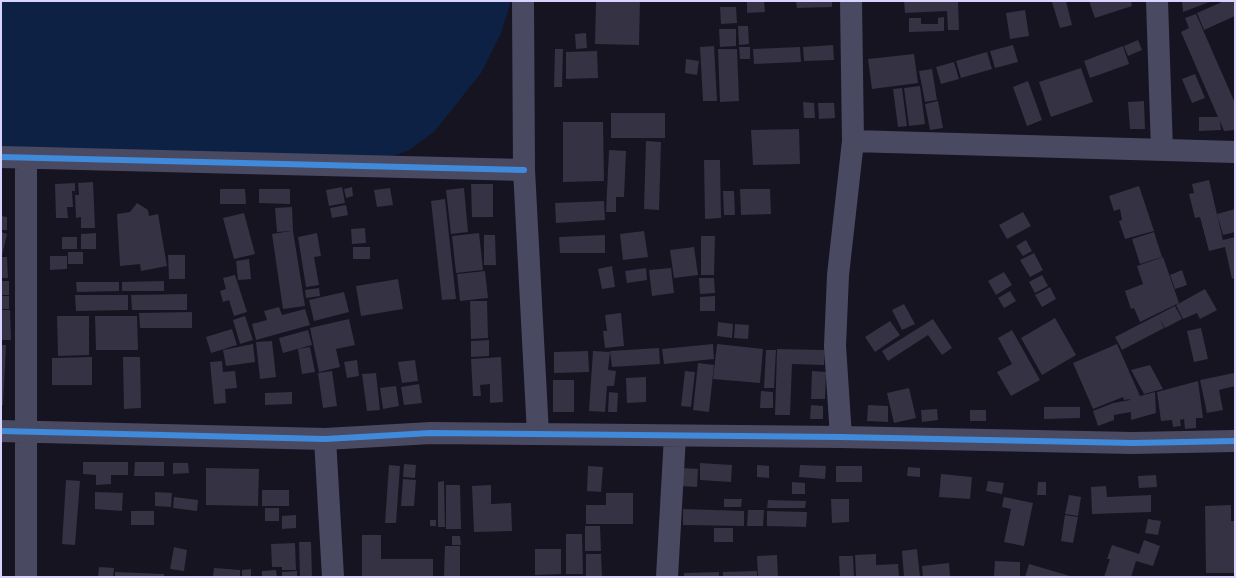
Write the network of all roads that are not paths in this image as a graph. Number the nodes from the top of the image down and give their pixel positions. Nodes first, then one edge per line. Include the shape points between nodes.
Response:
1 (523, 1) edge
2 (851, 1) edge
3 (1156, 1) edge
4 (854, 142) junction
5 (1162, 150) junction
6 (1235, 152) edge
7 (1, 157) edge
8 (26, 158) junction
9 (524, 170) junction
10 (1, 431) edge
11 (26, 431) junction
12 (538, 434) junction
13 (675, 436) junction
14 (841, 437) junction
15 (325, 439) junction
16 (1235, 441) edge
17 (26, 577) edge
18 (333, 577) edge
19 (667, 577) edge

1 - 9 street
2 - 4 street
3 - 5 street
4 - 5 street
4 - 14 street via 838,275 836,346
5 - 6 street
7 - 8 street
8 - 9 street
8 - 11 street
9 - 12 street
10 - 11 street
11 - 15 street
11 - 17 street
12 - 13 street
12 - 15 street via 431,433
13 - 14 street
13 - 19 street
14 - 16 street via 1133,443
15 - 18 street

